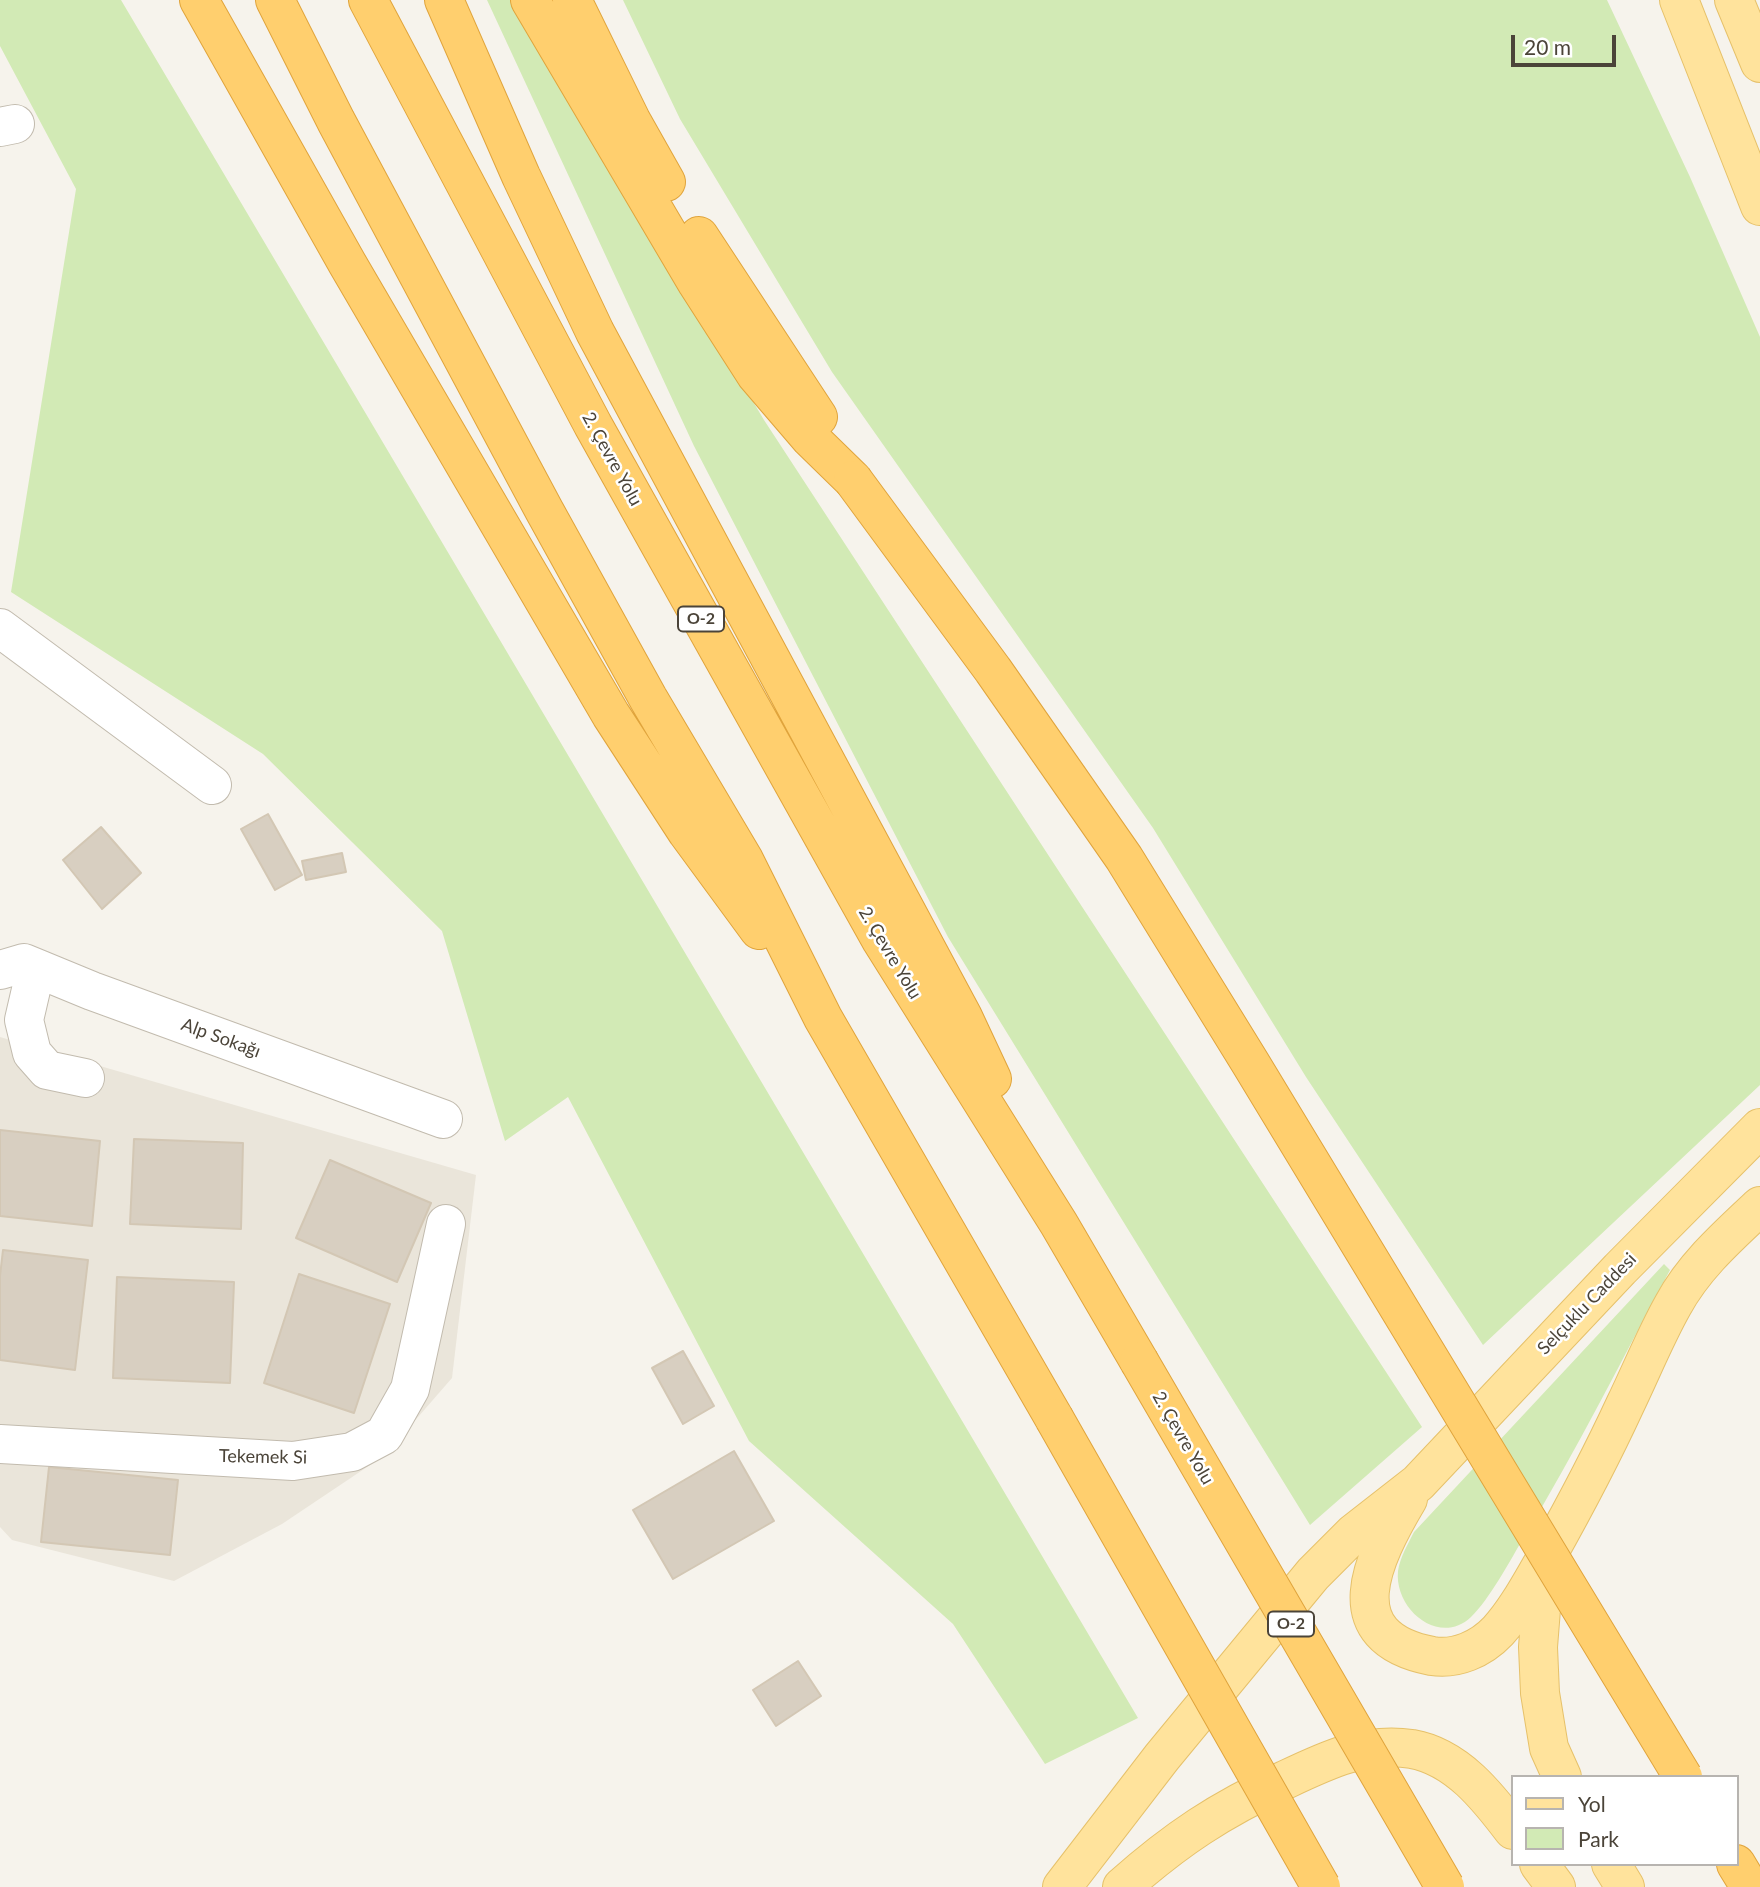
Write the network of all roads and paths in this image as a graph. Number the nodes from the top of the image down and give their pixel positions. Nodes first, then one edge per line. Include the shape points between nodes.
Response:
1 (199, 0) edge
2 (275, 0) edge
3 (368, 0) edge
4 (444, 0) edge
5 (530, 0) edge
6 (572, 0) edge
7 (1679, 0) edge
8 (1734, 0) edge
9 (1760, 63) edge
10 (1760, 206) edge
11 (853, 480) junction
12 (0, 628) edge
13 (212, 785) dead end
14 (18, 969) edge
15 (823, 1018) junction
16 (85, 1079) dead end
17 (443, 1119) dead end
18 (1760, 1128) edge
19 (1760, 1206) edge
20 (446, 1224) dead end
21 (1059, 1224) junction
22 (0, 1444) edge
23 (1418, 1483) junction
24 (1575, 1506) junction
25 (1561, 1775) edge
26 (1682, 1775) edge
27 (1512, 1829) edge
28 (1540, 1866) edge
29 (1612, 1866) edge
30 (1737, 1866) edge
31 (1062, 1887) edge
32 (1122, 1887) edge
33 (1321, 1887) edge
34 (1445, 1887) edge
35 (1556, 1887) edge
36 (1625, 1887) edge
37 (1750, 1887) edge

1 - 15 highway via 346,263 611,715 687,832
2 - 15 highway via 544,510 744,860
3 - 21 highway, 2. Çevre Yolu / O-2 via 587,413 881,940
4 - 21 highway via 596,332 963,1017
5 - 11 highway via 755,375
6 - 11 highway via 631,120 684,213 814,409
7 - 10 main road
8 - 9 main road
11 - 26 highway, bridge via 1124,858
12 - 13 street
14 - 16 street via 32,1053 47,1070
14 - 17 street, Alp Sokağı via 92,991
15 - 33 highway, bridge
18 - 23 main road, Selçuklu Caddesi
19 - 24 main road via 1717,1246 1673,1304
20 - 22 street, Tekemek Si via 410,1389 384,1435 352,1452 293,1461
21 - 34 highway, 2. Çevre Yolu / O-2, bridge
23 - 24 main road via 1389,1531 1373,1569 1368,1598 1383,1634 1398,1647 1446,1658 1461,1655 1498,1632
23 - 31 main road via 1354,1533 1314,1574 1162,1757
24 - 25 main road via 1541,1609 1538,1647 1549,1748
27 - 32 main road via 1483,1790 1445,1762 1413,1749 1371,1748 1337,1755 1241,1800 1159,1854
28 - 35 main road
29 - 36 main road
30 - 37 highway

